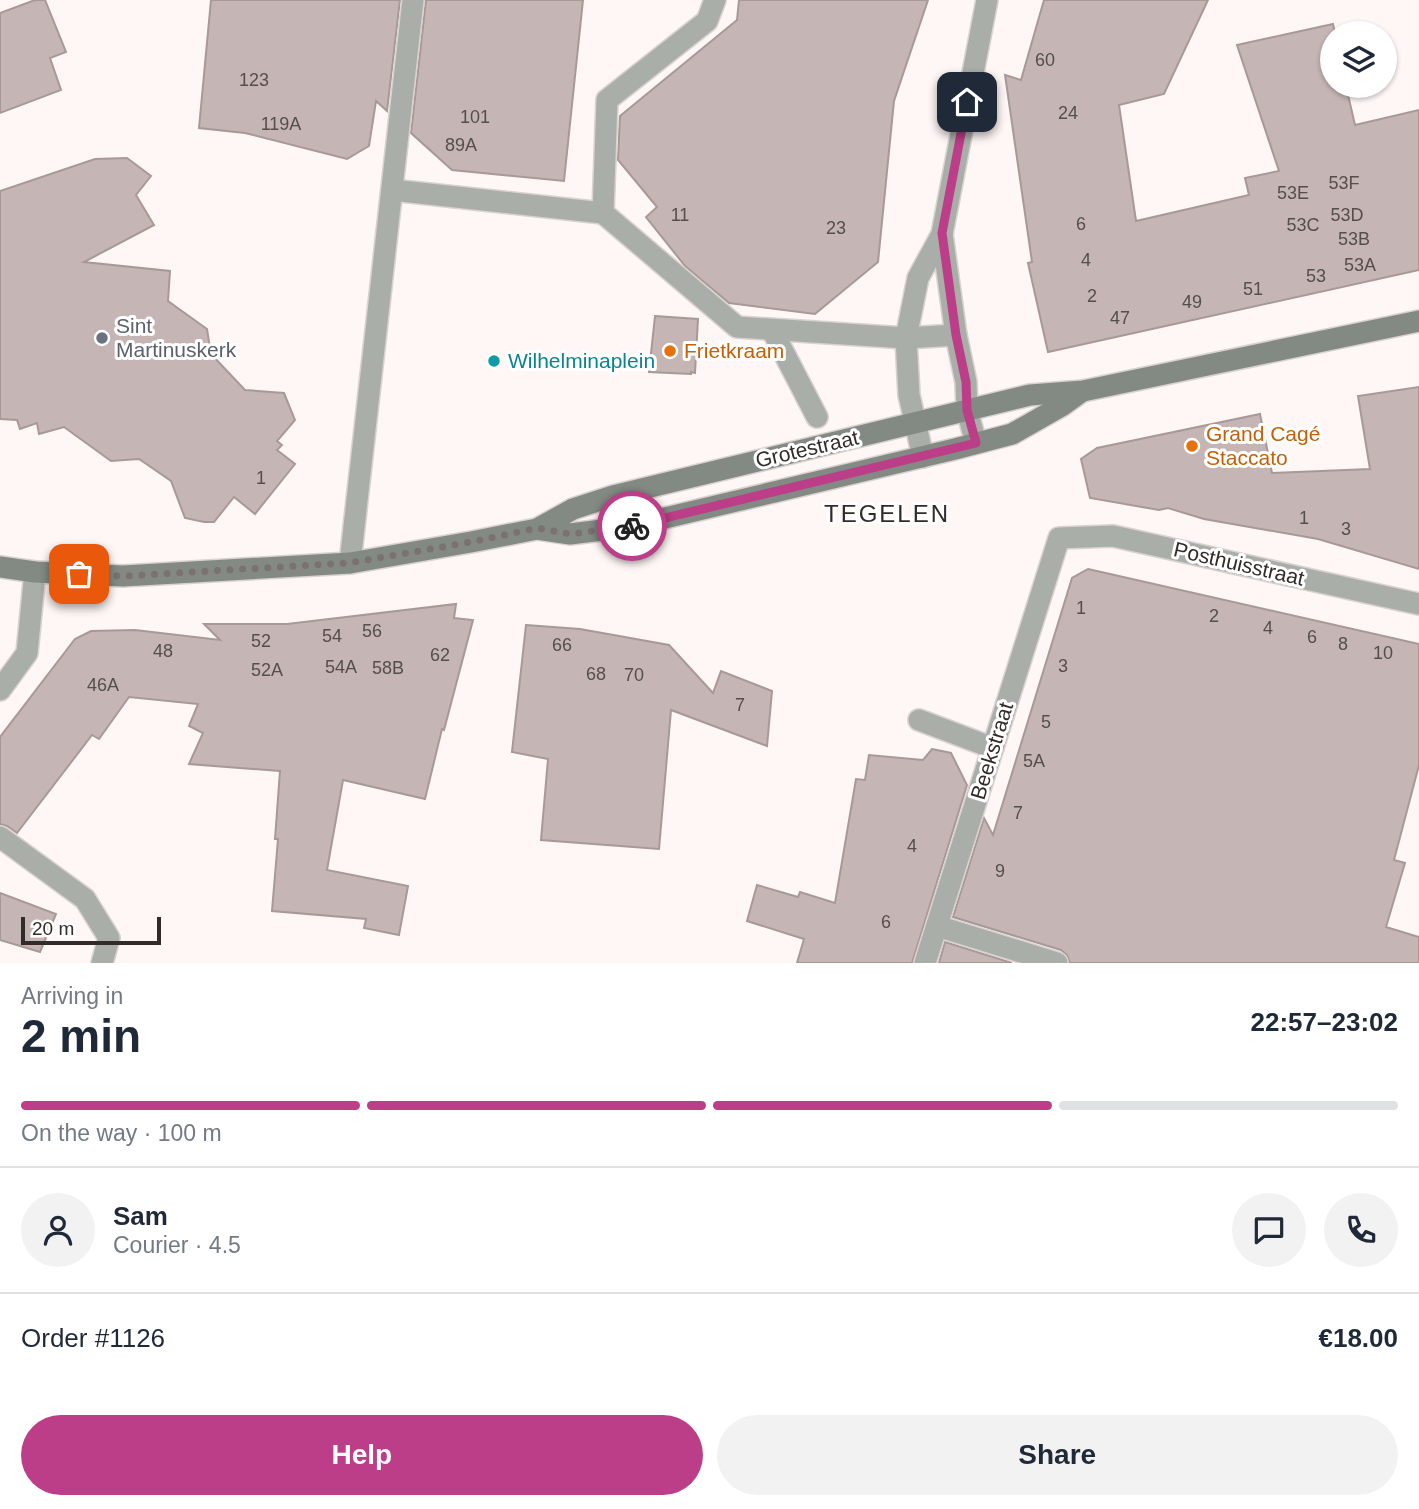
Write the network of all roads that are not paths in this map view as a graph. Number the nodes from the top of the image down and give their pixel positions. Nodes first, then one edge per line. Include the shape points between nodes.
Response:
1 (413, 0) edge
2 (715, 0) edge
3 (987, 0) edge
4 (392, 190) junction
5 (603, 213) junction
6 (942, 233) junction
7 (1419, 321) edge
8 (772, 330) junction
9 (956, 335) junction
10 (906, 338) junction
11 (1083, 391) junction
12 (967, 410) junction
13 (817, 417) dead end
14 (915, 424) junction
15 (976, 443) junction
16 (923, 457) junction
17 (537, 528) junction
18 (1059, 538) joint
19 (349, 563) junction
20 (0, 567) edge
21 (35, 572) junction
22 (1419, 604) edge
23 (0, 690) edge
24 (919, 720) dead end
25 (993, 748) junction
26 (0, 837) edge
27 (937, 926) junction
28 (102, 963) edge
29 (925, 963) edge
30 (1057, 963) edge

1 - 4 street
2 - 5 street via 707,21 607,100
3 - 6 street
4 - 5 street
4 - 19 street
5 - 8 street via 737,327
6 - 9 street
6 - 10 street via 918,278
7 - 11 main road, Grotestraat
8 - 10 street
8 - 13 street
9 - 10 street
9 - 12 street
10 - 14 street
11 - 12 main road, Grotestraat via 1030,395
11 - 15 main road, Grotestraat via 1012,434
12 - 14 main road, Grotestraat
12 - 15 street
14 - 16 street
14 - 17 main road, Grotestraat via 613,496 573,509
15 - 16 main road, Grotestraat
16 - 17 main road, Grotestraat via 627,527 570,534
17 - 19 main road, Grotestraat
18 - 22 street, Posthuisstraat via 1113,536
18 - 25 street, Beekstraat
19 - 21 main road, Grotestraat via 123,576
20 - 21 main road, Grotestraat
21 - 23 street via 27,653
24 - 25 street
25 - 27 street, Beekstraat
26 - 28 street via 85,899 109,938
27 - 29 street, Beekstraat
27 - 30 street

